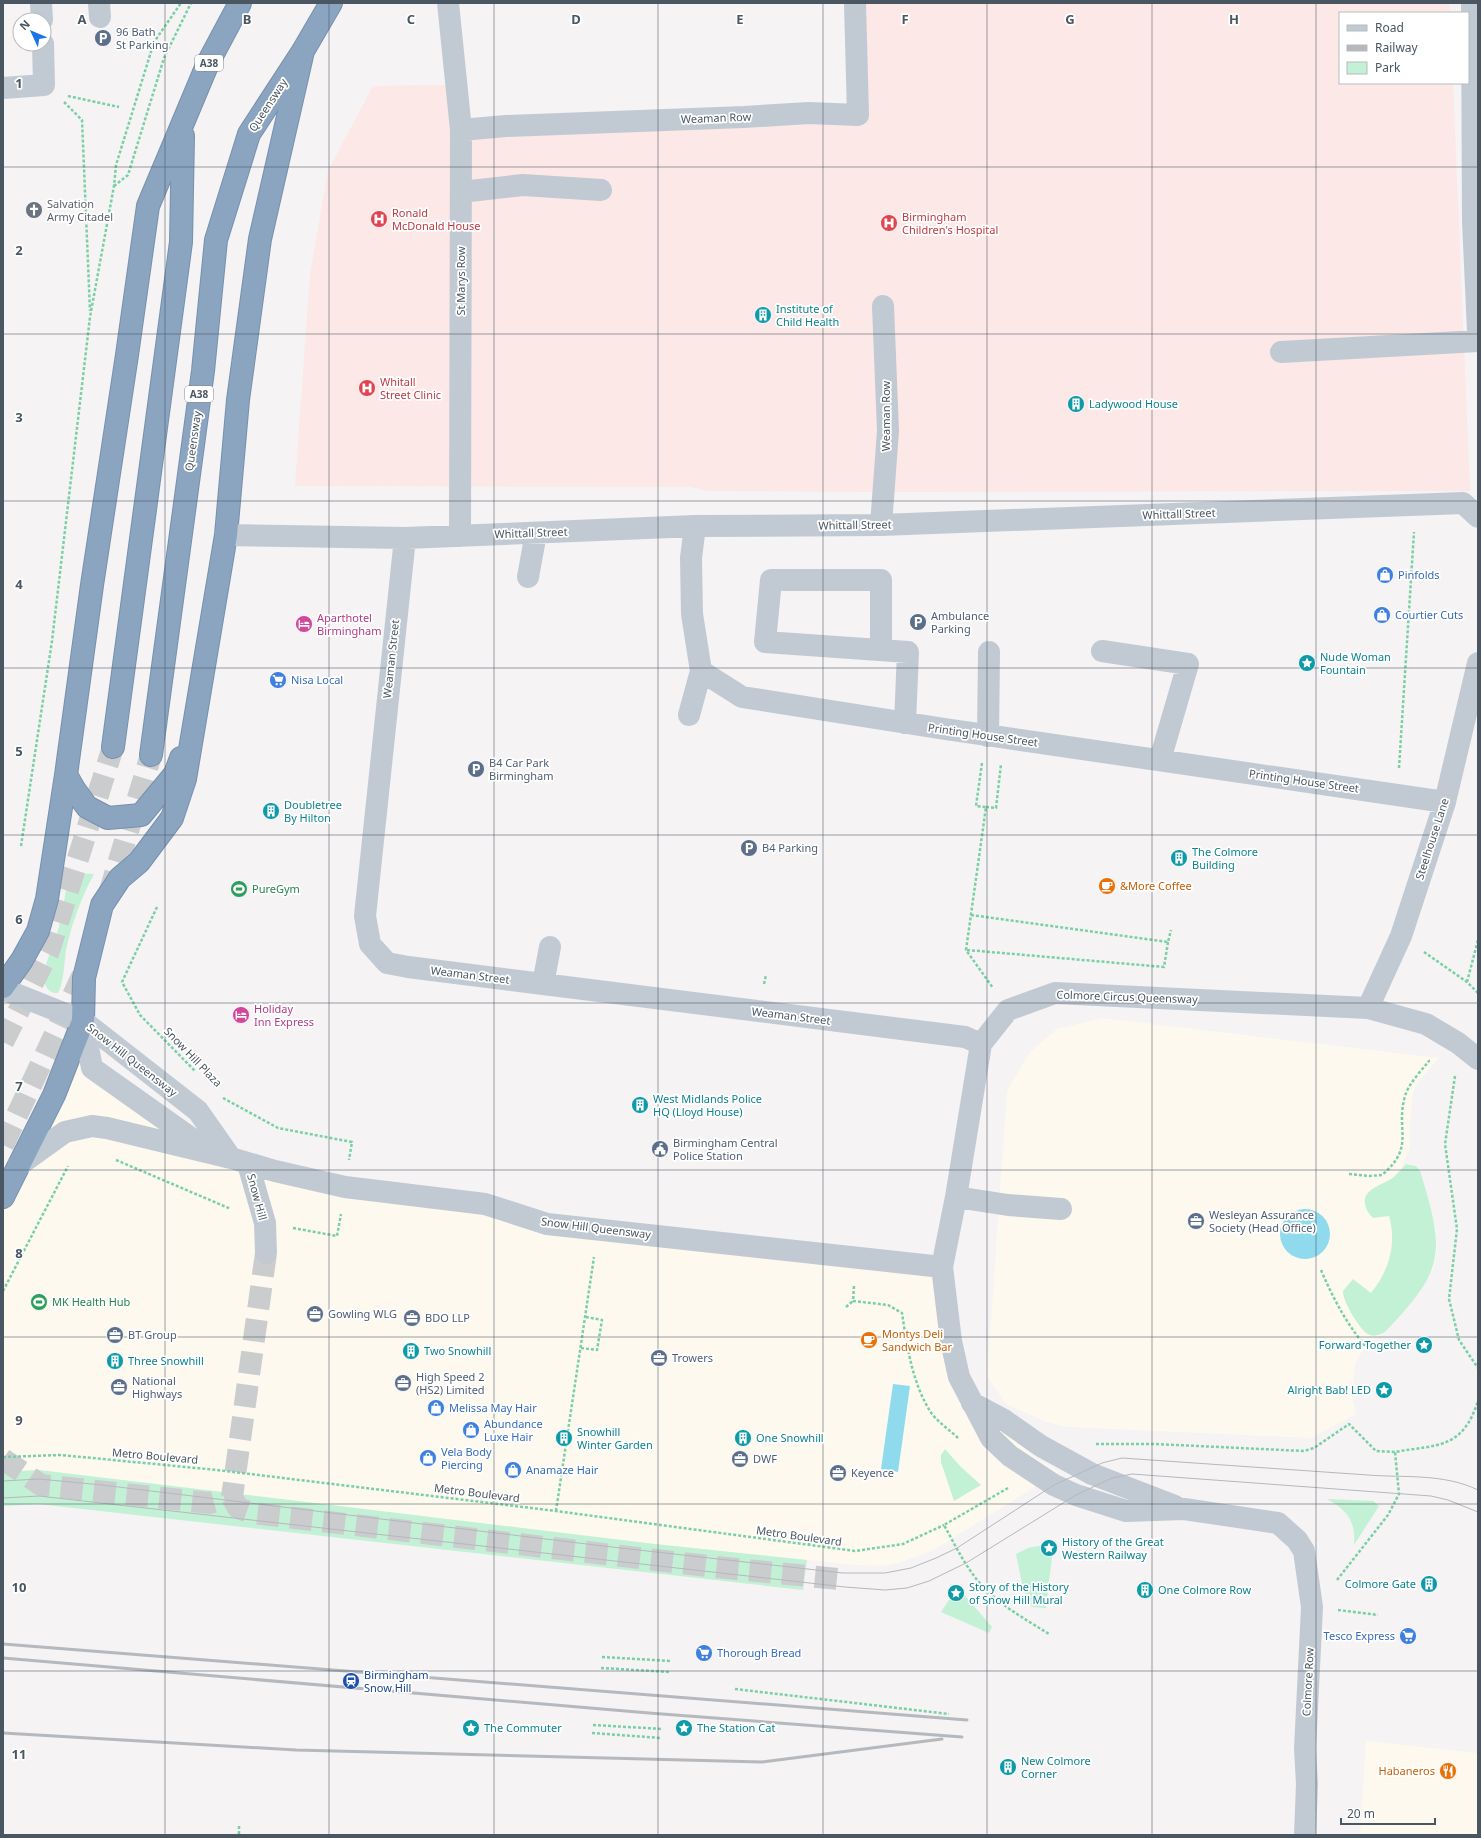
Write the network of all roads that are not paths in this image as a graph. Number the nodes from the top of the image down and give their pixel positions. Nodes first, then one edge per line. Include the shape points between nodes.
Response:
1 (240, 3) edge
2 (331, 3) edge
3 (448, 3) edge
4 (855, 3) edge
5 (1472, 3) edge
6 (303, 51) junction
7 (44, 52) edge
8 (3, 88) edge
9 (183, 125) junction
10 (461, 130) junction
11 (600, 190) dead end
12 (461, 192) junction
13 (883, 306) dead end
14 (1478, 331) edge
15 (1478, 341) edge
16 (1281, 352) dead end
17 (1478, 517) edge
18 (881, 525) junction
19 (694, 526) junction
20 (536, 533) junction
21 (226, 535) junction
22 (460, 536) junction
23 (405, 538) junction
24 (528, 578) dead end
25 (881, 650) junction
26 (1102, 651) dead end
27 (989, 652) dead end
28 (1478, 663) edge
29 (701, 671) junction
30 (689, 715) dead end
31 (905, 723) junction
32 (193, 727) junction
33 (988, 736) junction
34 (113, 747) tunnel mouth
35 (151, 755) tunnel mouth
36 (1455, 759) junction
37 (1160, 760) junction
38 (66, 775) junction
39 (1407, 796) junction
40 (1444, 802) junction
41 (550, 947) dead end
42 (543, 984) junction
43 (3, 988) edge
44 (1368, 1008) junction
45 (83, 1021) junction
46 (981, 1044) junction
47 (1478, 1059) edge
48 (231, 1159) junction
49 (19, 1165) junction
50 (3, 1197) edge
51 (956, 1197) junction
52 (1062, 1209) dead end
53 (266, 1253) tunnel mouth
54 (942, 1267) junction
55 (1302, 1830) edge

1 - 9 highway, A38 via 208,63
2 - 6 highway, A38
3 - 10 street, St Marys Row
4 - 10 street, Weaman Row via 858,115 810,113
5 - 14 street via 1473,221
6 - 21 highway via 260,239 238,400
6 - 35 highway, Queensway / A38 via 249,134 216,240 203,371
7 - 8 street via 50,89
9 - 34 highway, A38 via 180,242
9 - 38 highway via 148,206
10 - 12 street, St Marys Row
11 - 12 street via 523,185
12 - 22 street, St Marys Row
13 - 18 street, Weaman Row via 888,431
15 - 16 street
17 - 18 street, Whittall Street via 1463,503
18 - 19 street, Whittall Street
19 - 20 street, Whittall Street
19 - 29 street via 691,558 692,614
20 - 22 street, Whittall Street
20 - 24 street
21 - 23 street, Whittall Street
21 - 32 highway
22 - 23 street, Whittall Street
23 - 42 street, Weaman Street via 365,916 370,944 387,963
25 - 25 street via 765,642 771,580 881,580
25 - 31 street via 908,652
26 - 37 street via 1188,664
27 - 33 street
28 - 36 street, Steelhouse Lane
29 - 30 street
29 - 31 street, Printing House Street via 742,697
31 - 33 street, Printing House Street
32 - 38 highway via 176,774 141,815 108,818 87,807
32 - 45 highway via 185,779 172,818 139,862 120,878 102,905 84,978
33 - 37 street, Printing House Street
36 - 39 street
36 - 40 street, Steelhouse Lane
37 - 39 street, Printing House Street
38 - 43 highway via 46,905 38,930
39 - 40 street, Printing House Street
40 - 44 street, Steelhouse Lane via 1401,936
41 - 42 street
42 - 46 street, Weaman Street via 965,1037
43 - 45 street
44 - 46 street, Colmore Circus Queensway via 1055,993 1008,1010
44 - 47 street, Colmore Circus Queensway via 1426,1024 1458,1043
45 - 48 street, Snow Hill Queensway via 198,1111
45 - 48 street, Snow Hill Queensway via 92,1068
45 - 49 highway via 54,1095
46 - 51 street
48 - 49 street, Snow Hill Queensway via 92,1126 65,1132
48 - 53 street, Snow Hill via 265,1223
48 - 54 street, Snow Hill Queensway via 345,1187 485,1204 547,1224
49 - 50 highway
51 - 52 street via 1008,1205
51 - 54 street
54 - 55 street, Colmore Row via 951,1341 960,1377 990,1438 1010,1456 1076,1495 1126,1511 1184,1509 1278,1523 1292,1535 1304,1551 1312,1602 1305,1749 1307,1784

